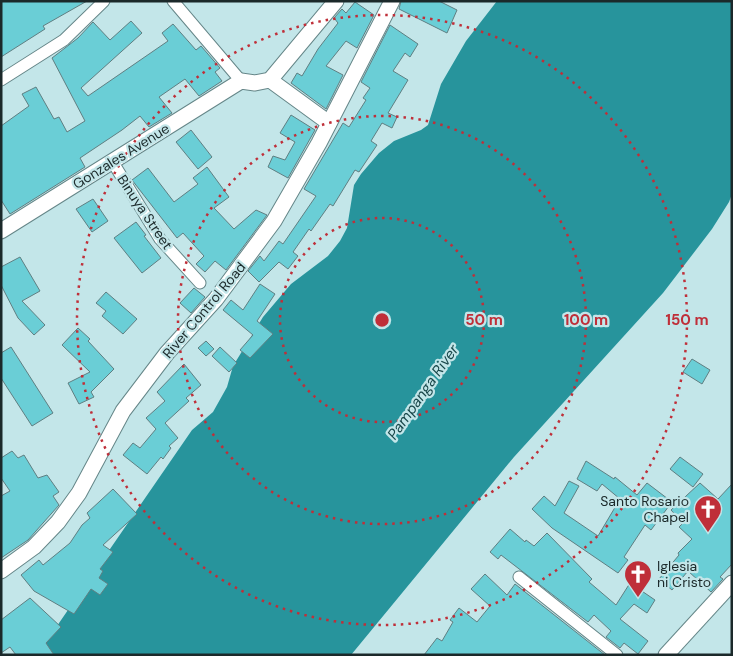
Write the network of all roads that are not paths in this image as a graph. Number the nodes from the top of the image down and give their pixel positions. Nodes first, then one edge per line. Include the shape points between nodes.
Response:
1 (104, 1) edge
2 (173, 1) edge
3 (336, 1) edge
4 (392, 1) edge
5 (1, 80) edge
6 (240, 80) junction
7 (270, 80) junction
8 (329, 123) junction
9 (112, 161) junction
10 (1, 231) edge
11 (200, 284) dead end
12 (1, 571) edge
13 (519, 576) dead end
14 (732, 583) edge
15 (617, 655) edge
16 (666, 655) edge

1 - 5 street via 64,40
2 - 6 street
3 - 7 street
4 - 8 street, River Control Road
6 - 7 street via 255,83
6 - 9 street, Gonzales Avenue
7 - 8 street
8 - 12 street, River Control Road via 274,221 216,299 167,353 123,411 79,493 63,515 34,547
9 - 10 street, Gonzales Avenue
9 - 11 street, Binuya Street via 160,239
13 - 15 street
14 - 16 street

